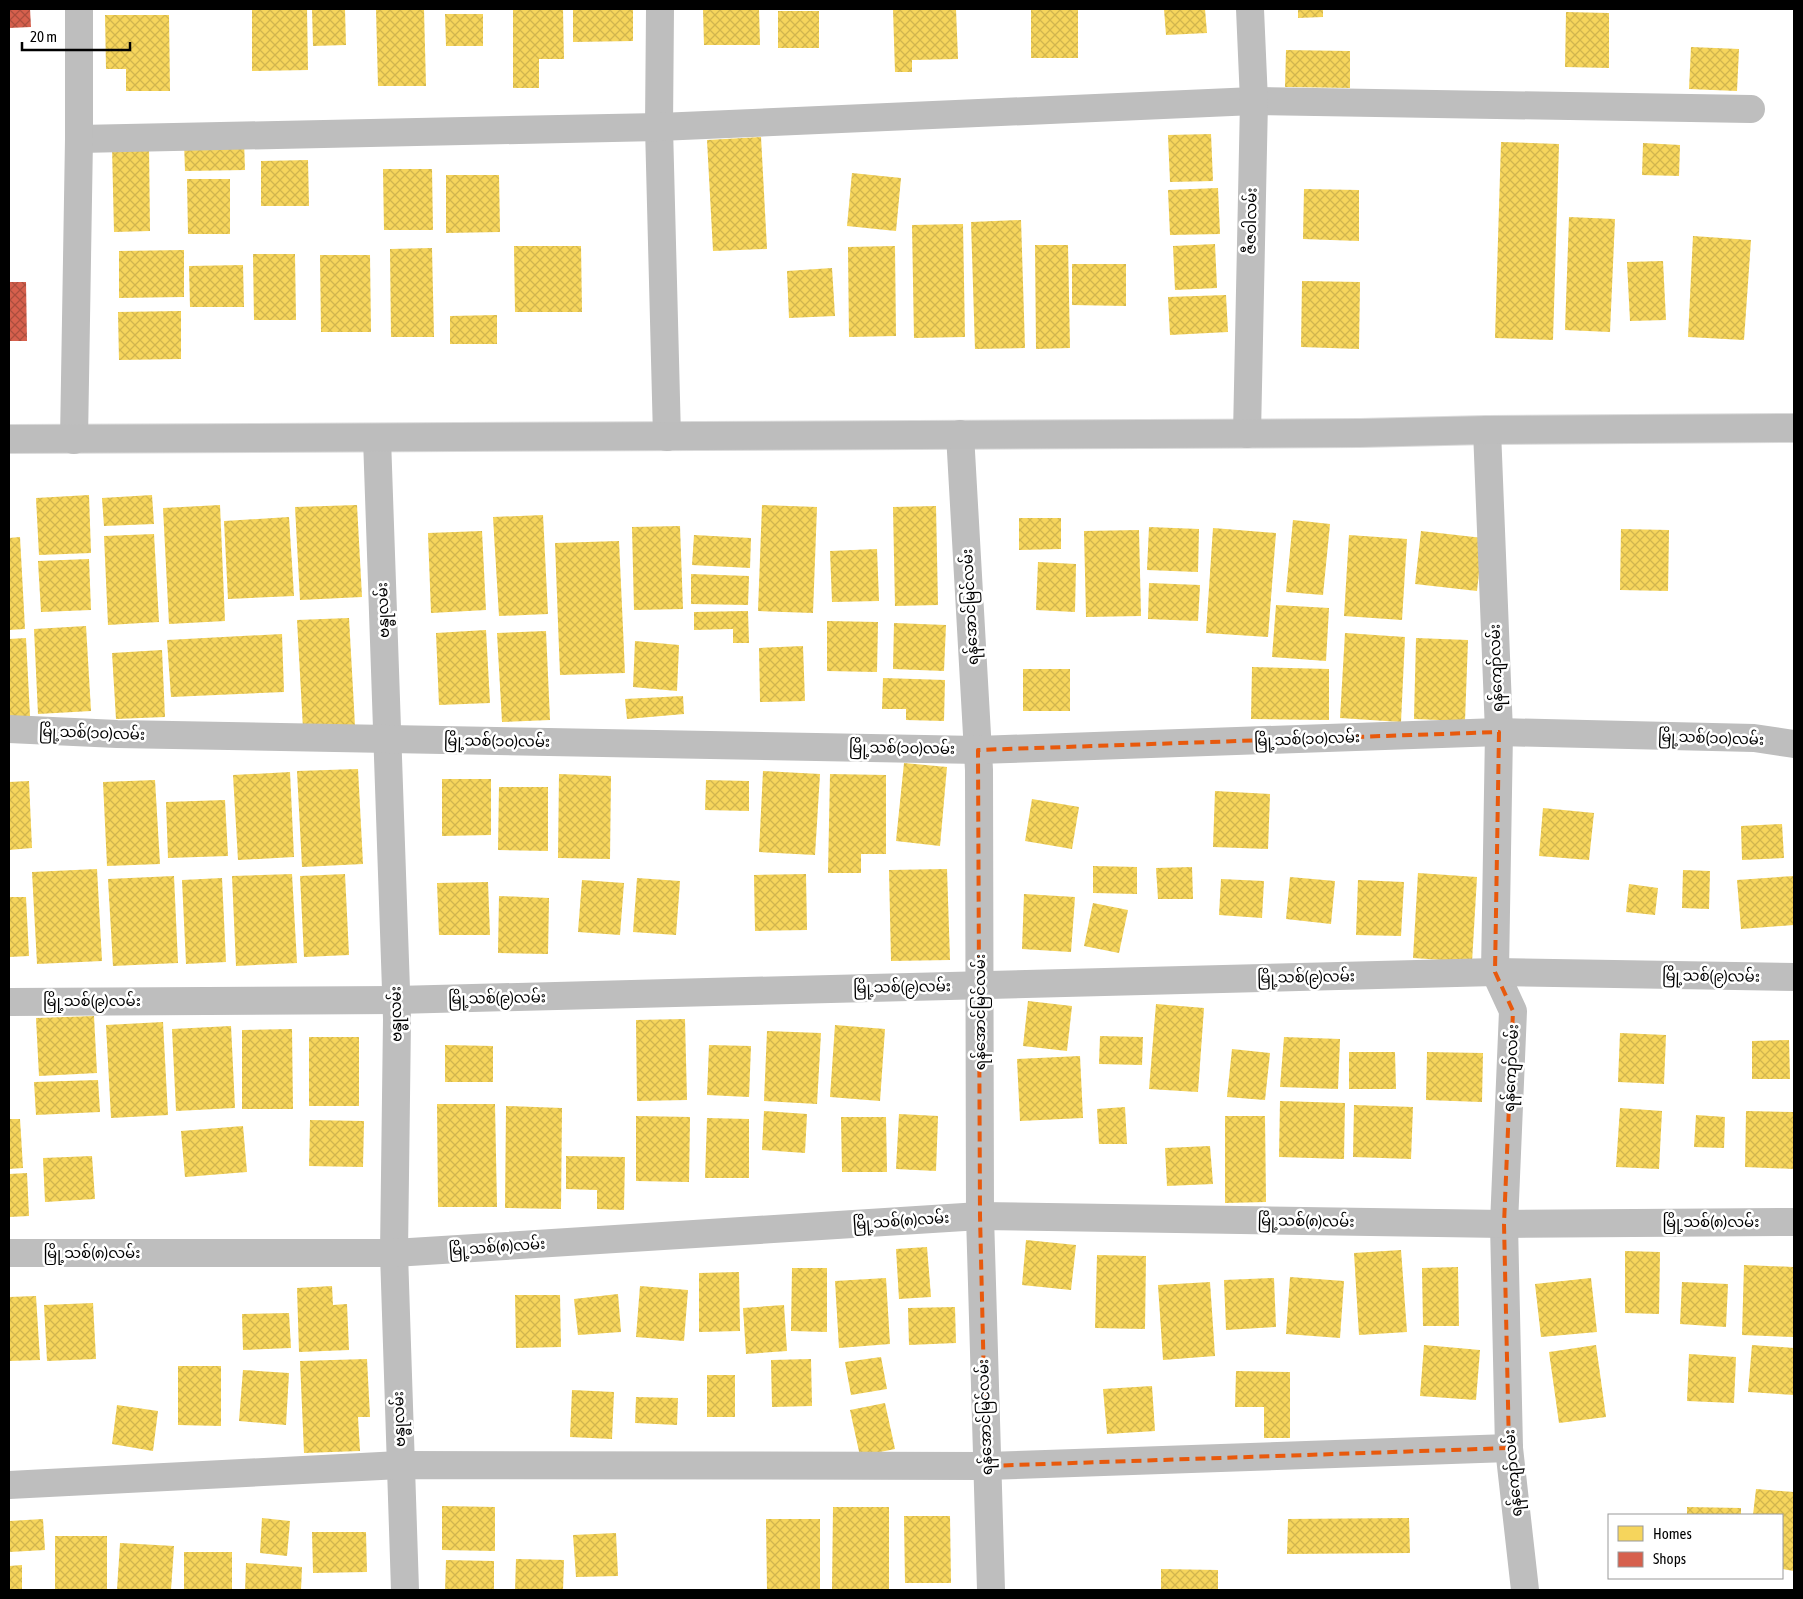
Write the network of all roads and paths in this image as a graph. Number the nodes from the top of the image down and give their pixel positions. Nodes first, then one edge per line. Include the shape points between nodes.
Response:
1 (79, 9) edge
2 (660, 9) edge
3 (1250, 9) edge
4 (1254, 100) junction
5 (1751, 109) dead end
6 (659, 127) junction
7 (79, 139) junction
8 (1794, 428) edge
9 (1487, 430) junction
10 (960, 434) junction
11 (1247, 434) junction
12 (667, 437) junction
13 (377, 438) junction
14 (9, 439) edge
15 (74, 440) junction
16 (9, 729) edge
17 (1499, 732) junction
18 (387, 739) junction
19 (1794, 744) edge
20 (978, 750) junction
21 (1495, 972) junction
22 (1794, 977) edge
23 (980, 985) junction
24 (396, 1000) junction
25 (9, 1002) edge
26 (980, 1216) junction
27 (1794, 1222) edge
28 (1504, 1224) junction
29 (9, 1253) edge
30 (394, 1253) junction
31 (1509, 1448) junction
32 (400, 1465) junction
33 (986, 1466) junction
34 (9, 1485) edge
35 (405, 1590) edge
36 (991, 1590) edge
37 (1525, 1590) edge

1 - 7 street
2 - 6 street
3 - 4 street, ဇီဇဝါလမ်း
4 - 5 street
4 - 6 street
4 - 11 street, ဇီဇဝါလမ်း
6 - 7 street
6 - 12 street
7 - 15 street
8 - 9 highway
9 - 11 highway
9 - 17 street, ရန်ကျော်လမ်း
10 - 11 highway
10 - 12 highway
10 - 20 street, ရန်အောင်မြင်လမ်း
12 - 13 highway
13 - 15 highway
13 - 18 street, ဗန္ဓုလမ်း
14 - 15 highway
16 - 18 street, မြို့သစ်(၁၀)လမ်း
17 - 19 street, မြို့သစ်(၁၀)လမ်း via 1754,738
17 - 20 street, မြို့သစ်(၁၀)လမ်း
17 - 21 street, ရန်ကျော်လမ်း
18 - 20 street, မြို့သစ်(၁၀)လမ်း
18 - 24 street, ဗန္ဓုလမ်း
20 - 23 street, ရန်အောင်မြင်လမ်း
21 - 22 street, မြို့သစ်(၉)လမ်း
21 - 23 street, မြို့သစ်(၉)လမ်း
21 - 28 street, ရန်ကျော်လမ်း via 1514,1011
23 - 24 street, မြို့သစ်(၉)လမ်း
23 - 26 street, ရန်အောင်မြင်လမ်း
24 - 25 street, မြို့သစ်(၉)လမ်း
24 - 30 street, ဗန္ဓုလမ်း
26 - 28 street, မြို့သစ်(၈)လမ်း
26 - 30 street, မြို့သစ်(၈)လမ်း
26 - 33 street, ရန်အောင်မြင်လမ်း
27 - 28 street, မြို့သစ်(၈)လမ်း
28 - 31 street, ရန်ကျော်လမ်း
29 - 30 street, မြို့သစ်(၈)လမ်း
30 - 32 street, ဗန္ဓုလမ်း
31 - 33 street
31 - 37 street, ရန်ကျော်လမ်း
32 - 33 street
32 - 34 street
32 - 35 street, ဗန္ဓုလမ်း
33 - 36 street, ရန်အောင်မြင်လမ်း

